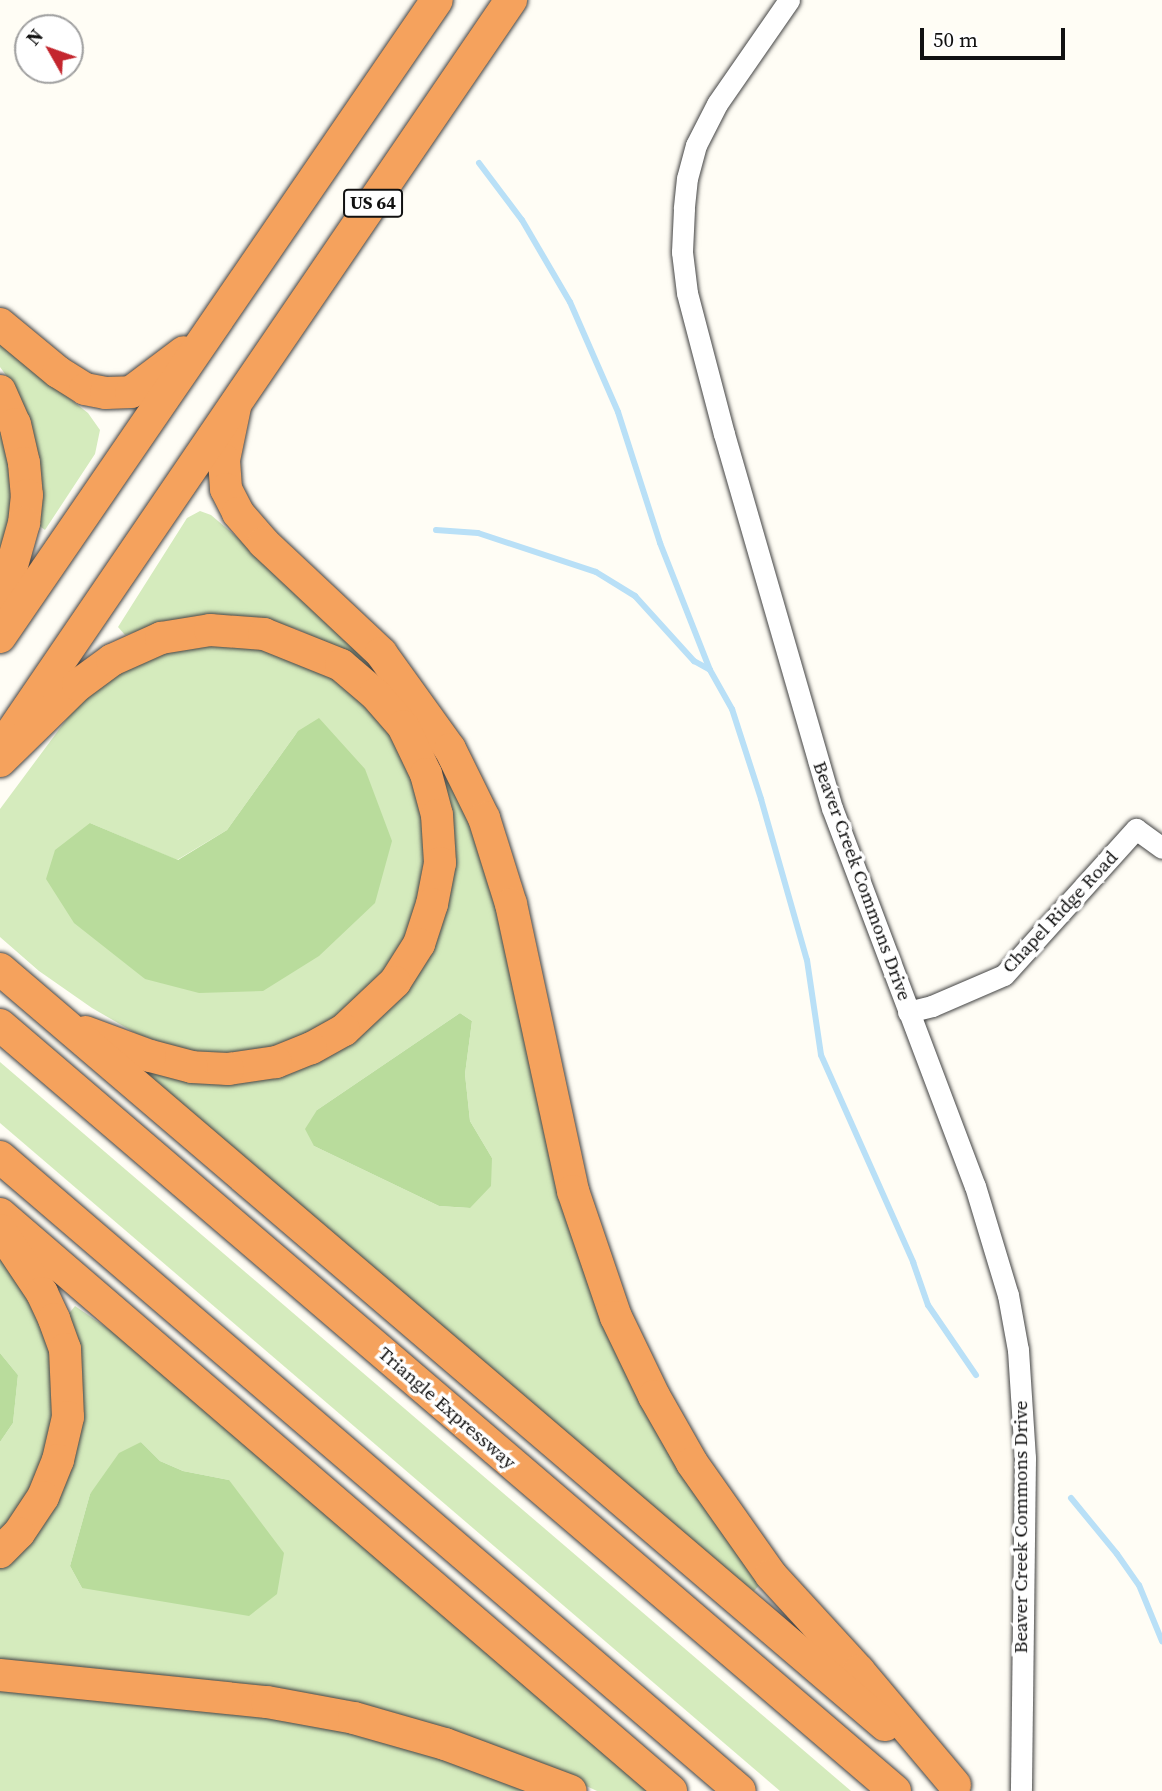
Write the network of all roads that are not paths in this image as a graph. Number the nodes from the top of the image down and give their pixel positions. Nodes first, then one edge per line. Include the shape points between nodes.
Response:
1 (437, 0) edge
2 (512, 0) edge
3 (789, 0) edge
4 (0, 324) edge
5 (212, 329) junction
6 (0, 391) edge
7 (235, 407) junction
8 (0, 608) edge
9 (0, 637) edge
10 (0, 749) edge
11 (0, 761) edge
12 (1162, 848) edge
13 (0, 969) edge
14 (908, 1012) junction
15 (63, 1024) junction
16 (0, 1025) edge
17 (0, 1157) edge
18 (0, 1214) edge
19 (0, 1230) edge
20 (0, 1552) edge
21 (0, 1675) edge
22 (959, 1788) edge
23 (1021, 1790) edge
24 (571, 1791) edge
25 (671, 1791) edge
26 (740, 1791) edge
27 (895, 1791) edge

1 - 5 highway, US 64
2 - 7 highway, US 64
3 - 14 street, Beaver Creek Commons Drive via 717,104 696,145 687,178 682,252 687,293 724,434 832,808
4 - 5 highway via 58,372 85,389 106,393 131,392
5 - 9 highway, US 64
6 - 8 highway via 15,424 27,495 24,523
7 - 10 highway, US 64
7 - 22 highway via 224,460 226,489 238,513 264,544 381,653 450,749 484,818 511,904 573,1191 616,1317 654,1396 692,1463 771,1575
11 - 15 highway via 78,685 112,660 161,638 210,630 264,634 341,665 375,694 402,726 426,774 437,816 440,863 419,944 395,982 344,1030 276,1062 229,1069 192,1067 150,1056
12 - 14 street, Chapel Ridge Road via 1136,830 1004,975
13 - 15 highway
14 - 23 street, Beaver Creek Commons Drive via 993,1238 1018,1350 1026,1458
15 - 22 highway
16 - 27 highway, Triangle Expressway
17 - 26 highway
18 - 25 highway
19 - 20 highway via 42,1293 65,1349 68,1417 58,1461 43,1497
21 - 24 highway via 267,1702 354,1718 445,1744

